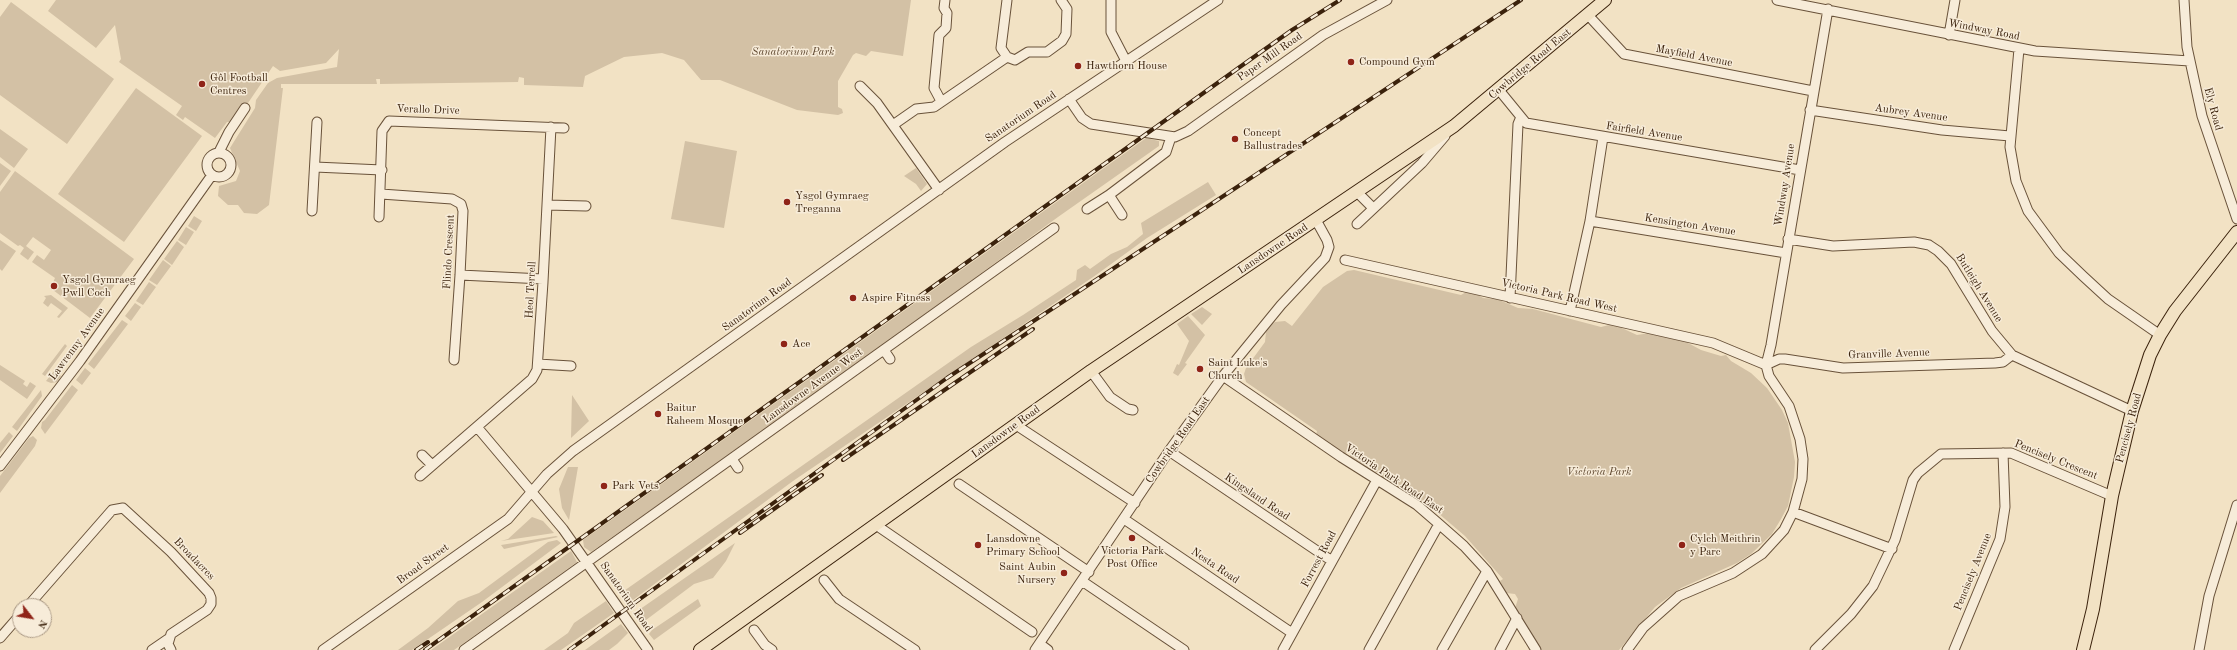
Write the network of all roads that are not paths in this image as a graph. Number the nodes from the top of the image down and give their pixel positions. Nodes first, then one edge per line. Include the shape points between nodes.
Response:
1 (944, 0) edge
2 (1007, 0) edge
3 (1061, 0) edge
4 (1111, 0) edge
5 (1218, 0) edge
6 (1387, 0) edge
7 (1605, 0) edge
8 (1778, 0) edge
9 (1955, 0) edge
10 (2184, 0) edge
11 (1828, 9) junction
12 (1587, 14) junction
13 (1949, 35) junction
14 (2020, 49) junction
15 (1007, 57) junction
16 (1126, 60) junction
17 (2190, 61) junction
18 (860, 86) dead end
19 (1499, 90) junction
20 (1813, 91) junction
21 (1069, 99) junction
22 (941, 101) junction
23 (245, 108) dead end
24 (1810, 110) junction
25 (1521, 117) junction
26 (317, 122) dead end
27 (893, 125) junction
28 (1454, 126) junction
29 (551, 127) junction
30 (564, 128) dead end
31 (2010, 136) junction
32 (1170, 137) junction
33 (1604, 137) junction
34 (219, 152) junction
35 (315, 167) junction
36 (382, 170) junction
37 (1800, 170) junction
38 (212, 175) junction
39 (939, 190) junction
40 (1358, 193) junction
41 (381, 194) junction
42 (1109, 195) junction
43 (547, 205) junction
44 (586, 206) dead end
45 (1373, 208) junction
46 (1087, 209) dead end
47 (312, 211) dead end
48 (1122, 214) dead end
49 (379, 217) dead end
50 (2237, 219) edge
51 (1316, 220) junction
52 (1590, 221) junction
53 (1357, 224) dead end
54 (1054, 228) dead end
55 (2237, 232) edge
56 (1788, 239) junction
57 (1786, 253) junction
58 (1345, 260) dead end
59 (460, 275) junction
60 (543, 279) junction
61 (1510, 298) junction
62 (1570, 311) junction
63 (2160, 335) junction
64 (884, 350) junction
65 (2012, 355) junction
66 (890, 359) dead end
67 (454, 360) dead end
68 (538, 364) junction
69 (1766, 365) junction
70 (571, 366) dead end
71 (1091, 371) junction
72 (1223, 376) junction
73 (1133, 410) dead end
74 (2132, 411) junction
75 (1016, 425) junction
76 (477, 427) junction
77 (1169, 451) junction
78 (2003, 452) junction
79 (422, 455) dead end
80 (732, 459) junction
81 (0, 466) edge
82 (432, 466) junction
83 (738, 468) dead end
84 (420, 476) dead end
85 (1377, 480) junction
86 (959, 484) dead end
87 (532, 492) junction
88 (2112, 496) junction
89 (1135, 503) junction
90 (2237, 505) edge
91 (1793, 512) junction
92 (1124, 519) junction
93 (1439, 524) junction
94 (876, 525) junction
95 (1892, 549) junction
96 (1332, 561) junction
97 (586, 563) junction
98 (1486, 571) junction
99 (1089, 572) junction
100 (824, 580) dead end
101 (1082, 581) junction
102 (35, 598) edge
103 (1517, 618) junction
104 (12, 624) edge
105 (754, 630) dead end
106 (1032, 632) dead end
107 (1292, 633) junction
108 (0, 638) edge
109 (168, 639) junction
110 (1038, 647) edge
111 (1535, 648) edge
112 (152, 650) edge
113 (171, 650) edge
114 (323, 650) edge
115 (464, 650) edge
116 (648, 650) edge
117 (700, 650) edge
118 (772, 650) edge
119 (915, 650) edge
120 (1048, 650) edge
121 (1184, 650) edge
122 (1283, 650) edge
123 (1369, 650) edge
124 (1442, 650) edge
125 (1500, 650) edge
126 (1627, 650) edge
127 (1816, 650) edge
128 (1954, 650) edge
129 (2083, 650) edge
130 (2199, 650) edge

1 - 22 street via 946,28 939,35 934,88
2 - 15 street via 1001,48
3 - 15 street via 1067,9 1066,34 1062,41 1047,52 1028,52 1015,60
4 - 16 street via 1111,32
5 - 16 street
6 - 32 street, Paper Mill Road via 1323,35 1188,131
7 - 12 main road, Cowbridge Road East
8 - 11 street, Windway Road
9 - 13 street
10 - 17 street, Ely Road
11 - 13 street, Windway Road
11 - 20 street, Windway Avenue
12 - 19 main road, Cowbridge Road East
12 - 20 street, Mayfield Avenue via 1624,54
13 - 14 street, Windway Road
14 - 17 street, Windway Road
14 - 31 street
15 - 22 street
16 - 21 street
17 - 50 street, Ely Road via 2202,116
18 - 27 street via 872,96
19 - 25 street, Fairfield Avenue
19 - 28 main road, Cowbridge Road East
20 - 24 street, Windway Avenue
21 - 32 street, Sanatorium Road via 1082,118 1091,124
21 - 39 street, Sanatorium Road
22 - 27 street via 934,107 916,109
23 - 34 street
24 - 31 street, Aubrey Avenue via 1942,130
24 - 37 street, Windway Avenue
25 - 33 street, Fairfield Avenue via 1526,123
25 - 61 street via 1518,124
26 - 35 street
27 - 39 street
28 - 40 main road, Cowbridge Road East
28 - 45 street, Cowbridge Road East via 1422,163
29 - 30 street, Verallo Drive
29 - 36 street, Verallo Drive via 389,121 382,131
29 - 43 street, Heol Terrell
31 - 63 street via 2012,166 2022,198 2036,224 2050,242 2095,287
32 - 42 street via 1166,152
33 - 37 street, Fairfield Avenue
33 - 52 street
34 - 38 street via 207,161 207,169
34 - 38 street via 227,155 231,166 224,176
35 - 36 street
35 - 47 street
36 - 41 street, Verallo Drive
37 - 56 street, Windway Avenue
38 - 81 street, Lawrenny Avenue via 89,349
39 - 87 street, Sanatorium Road via 573,451 554,467
40 - 45 street
40 - 51 main road, Cowbridge Road East
41 - 49 street, Verallo Drive
41 - 59 street, Flindo Crescent via 452,199 461,204 463,211
42 - 46 street
42 - 48 street
43 - 44 street
43 - 60 street, Heol Terrell
45 - 53 street, Cowbridge Road East
51 - 71 main road, Lansdowne Road
51 - 72 street, Cowbridge Road East via 1329,247 1325,258 1281,305
52 - 57 street, Kensington Avenue
52 - 62 street
54 - 64 street, Lansdowne Avenue West via 1032,250
55 - 63 main road, Pencisely Road via 2175,311
56 - 57 street, Windway Avenue
56 - 65 street, Butleigh Avenue via 1833,246 1914,242 1929,245 1938,250 1951,264 1992,331
57 - 69 street, Windway Avenue via 1771,350
58 - 61 street, Victoria Park Road West
59 - 60 street
59 - 67 street, Flindo Crescent
60 - 68 street, Heol Terrell
61 - 62 street, Victoria Park Road West
62 - 69 street, Victoria Park Road West via 1721,345
63 - 74 main road, Pencisely Road via 2150,355
64 - 66 street
64 - 80 street, Lansdowne Avenue West
65 - 69 street, Granville Avenue via 2003,362 1995,363 1843,368 1779,359
65 - 74 street, Butleigh Avenue
68 - 70 street
68 - 76 street, Heol Terrell via 532,379
69 - 91 street via 1769,376 1790,406 1800,439 1802,479
71 - 73 street via 1110,397
71 - 75 main road, Lansdowne Road
72 - 77 street, Cowbridge Road East
72 - 85 street, Victoria Park Road East
74 - 88 main road, Pencisely Road
75 - 89 street
75 - 94 main road, Lansdowne Road
76 - 82 street, Heol Terrell
76 - 87 street
77 - 89 street, Cowbridge Road East
77 - 96 street, Kingsland Road
78 - 88 street, Pencisely Crescent via 2019,456
78 - 95 street, Pencisely Crescent via 1948,453 1934,458 1913,480
78 - 128 street, Pencisely Avenue via 2005,507 2000,539
79 - 82 street
80 - 83 street
80 - 97 street, Lansdowne Avenue West
82 - 84 street, Heol Terrell
85 - 93 street, Victoria Park Road East via 1416,505
85 - 96 street, Forrest Road
86 - 99 street
87 - 97 street, Sanatorium Road via 563,529
87 - 114 street, Broad Street via 508,519
88 - 129 main road, Pencisely Road via 2093,609
89 - 92 street, Cowbridge Road East
90 - 130 street via 2209,596
91 - 95 street
91 - 126 street via 1784,530 1762,554 1734,573 1680,596 1643,628
92 - 99 street, Cowbridge Road East
92 - 107 street, Nesta Road
93 - 98 street, Victoria Park Road East via 1464,546
93 - 123 street
94 - 106 street
94 - 117 main road, Lansdowne Road
95 - 127 street, Pencisely Crescent via 1862,602
96 - 107 street, Forrest Road
97 - 115 street, Lansdowne Avenue West
97 - 116 street, Sanatorium Road
98 - 103 street, Victoria Park Road East
98 - 124 street
99 - 101 street, Cowbridge Road East
100 - 119 street via 839,598
101 - 110 street, Cowbridge Road East
101 - 121 street
102 - 109 street, Broadacres via 112,510 118,508 129,512 142,523 209,593 211,604 207,610 171,634
103 - 111 street, Victoria Park Road East
103 - 125 street
104 - 108 street
105 - 118 street
107 - 122 street, Forrest Road
109 - 112 street, Broadacres
109 - 113 street
110 - 120 street

